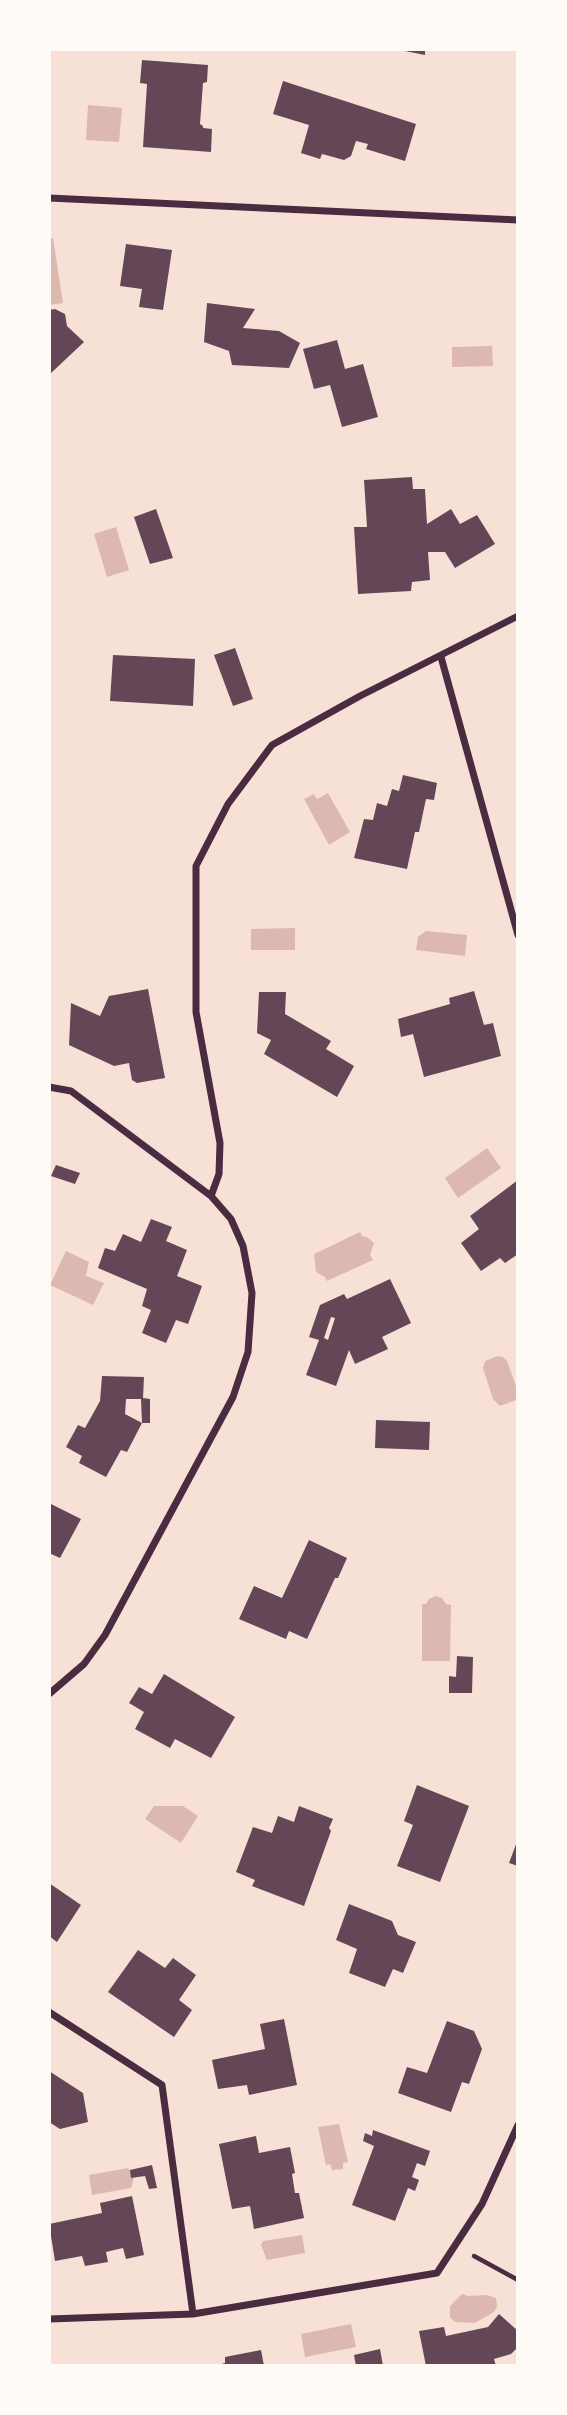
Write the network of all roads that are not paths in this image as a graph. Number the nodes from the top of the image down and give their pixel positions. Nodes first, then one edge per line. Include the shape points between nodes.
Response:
1 (49, 198) edge
2 (518, 220) edge
3 (518, 616) edge
4 (441, 657) junction
5 (518, 935) edge
6 (49, 1087) edge
7 (211, 1196) junction
8 (49, 1694) edge
9 (49, 2012) edge
10 (518, 2125) edge
11 (193, 2314) junction
12 (49, 2319) edge

1 - 2 street
3 - 4 street
4 - 5 street
4 - 7 street via 272,745 228,804 196,866 197,1012 220,1143 219,1174
6 - 7 street via 71,1091
7 - 8 street via 231,1219 243,1246 252,1293 248,1352 233,1396 104,1634 84,1664
9 - 11 street via 162,2085
10 - 11 street via 482,2204 437,2273
11 - 12 street

